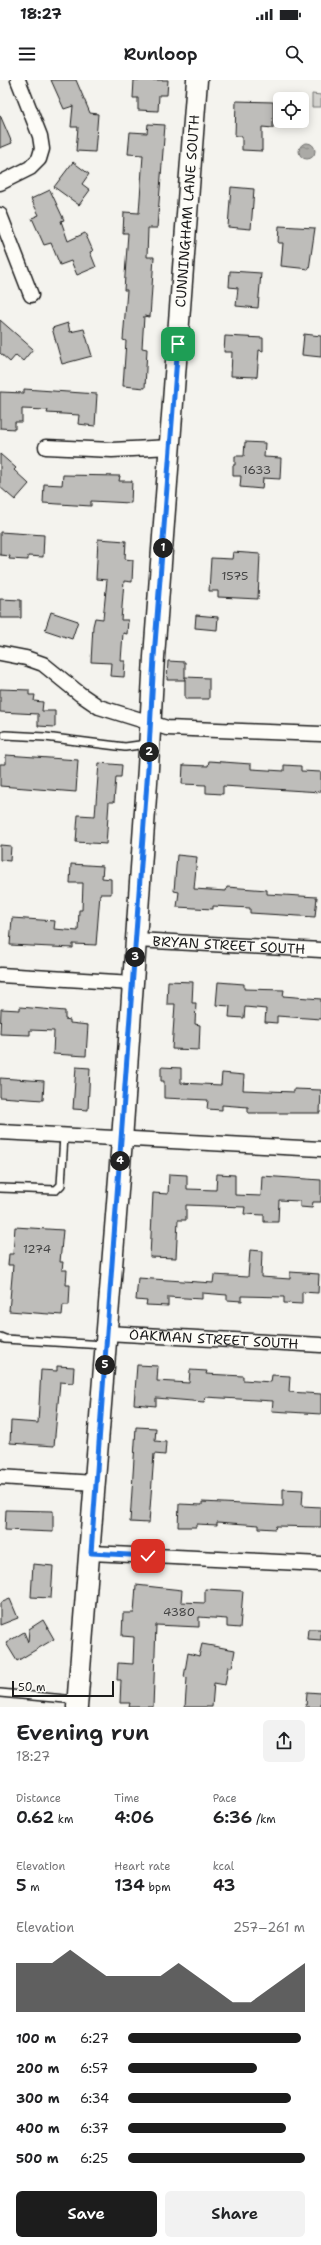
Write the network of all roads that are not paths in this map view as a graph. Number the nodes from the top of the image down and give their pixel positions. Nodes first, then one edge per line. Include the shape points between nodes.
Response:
1 (18, 80) edge
2 (197, 80) edge
3 (0, 183) edge
4 (0, 215) edge
5 (31, 295) dead end
6 (46, 447) dead end
7 (171, 447) junction
8 (0, 653) edge
9 (151, 723) junction
10 (321, 734) edge
11 (5, 735) dead end
12 (149, 744) junction
13 (136, 940) junction
14 (321, 950) edge
15 (0, 976) edge
16 (133, 983) junction
17 (0, 1132) edge
18 (64, 1136) junction
19 (122, 1140) junction
20 (321, 1149) edge
21 (0, 1188) edge
22 (0, 1337) edge
23 (106, 1339) junction
24 (321, 1345) edge
25 (0, 1477) edge
26 (95, 1483) junction
27 (91, 1553) junction
28 (321, 1564) edge
29 (0, 1692) edge
30 (78, 1703) edge

1 - 3 street via 40,136 42,149 30,168
2 - 7 street, CUNNINGHAM LANE SOUTH
4 - 5 street
6 - 7 street via 112,450
7 - 9 street, CUNNINGHAM LANE SOUTH
8 - 9 street via 43,664 99,707
9 - 10 street via 167,728
9 - 12 street, CUNNINGHAM LANE SOUTH
11 - 12 lane via 125,747
12 - 13 street, CUNNINGHAM LANE SOUTH
13 - 14 street, BRYAN STREET SOUTH
13 - 16 street, CUNNINGHAM LANE SOUTH
15 - 16 street
16 - 19 street, CUNNINGHAM LANE SOUTH
17 - 18 street
18 - 19 street
18 - 21 lane via 61,1185 56,1190
19 - 20 street
19 - 23 street, CUNNINGHAM LANE SOUTH
22 - 23 lane
23 - 24 street, OAKMAN STREET SOUTH
23 - 26 street, CUNNINGHAM LANE SOUTH
25 - 26 street
26 - 27 street, CUNNINGHAM LANE SOUTH
27 - 28 street
27 - 30 street, CUNNINGHAM LANE SOUTH
29 - 30 lane

